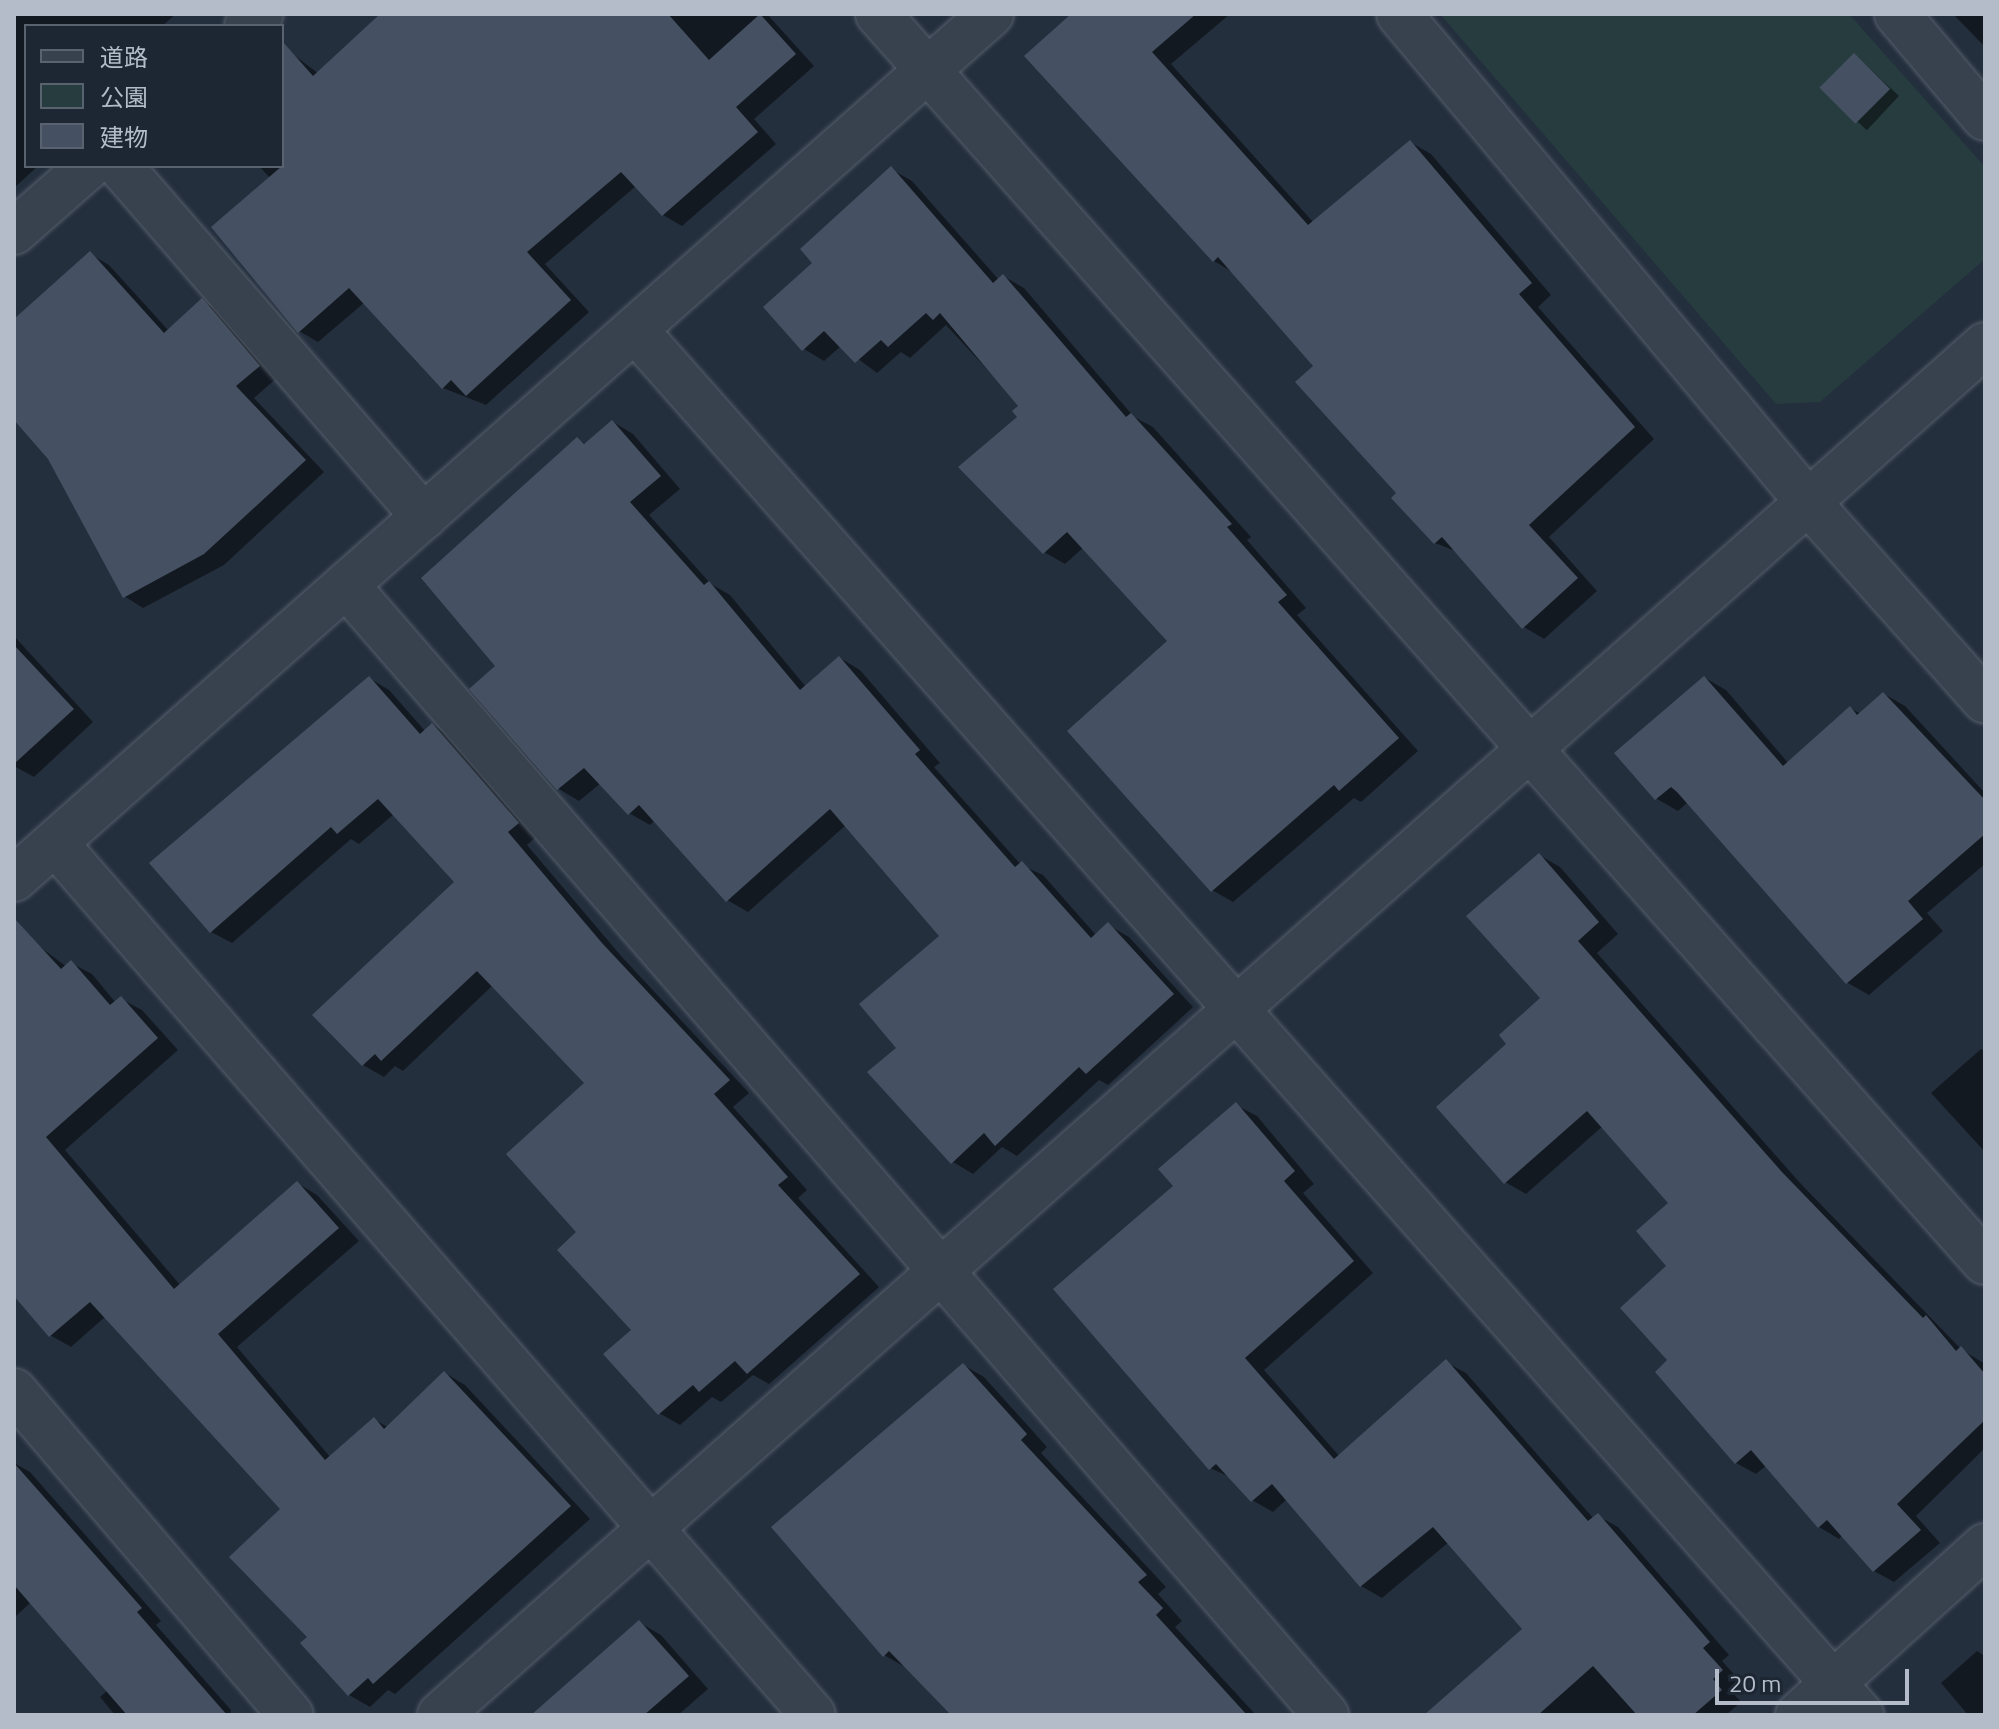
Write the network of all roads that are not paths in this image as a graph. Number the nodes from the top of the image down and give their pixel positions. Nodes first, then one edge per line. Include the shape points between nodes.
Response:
1 (878, 14) edge
2 (991, 14) edge
3 (1399, 14) edge
4 (1897, 14) edge
5 (928, 70) junction
6 (1985, 118) edge
7 (87, 168) edge
8 (122, 168) edge
9 (14, 232) edge
10 (635, 330) junction
11 (1985, 345) edge
12 (1808, 502) junction
13 (424, 517) junction
14 (346, 585) junction
15 (1985, 701) edge
16 (1530, 749) junction
17 (27, 863) edge
18 (1238, 1008) junction
19 (1985, 1262) edge
20 (939, 1273) junction
21 (14, 1391) edge
22 (651, 1528) junction
23 (1985, 1546) edge
24 (1847, 1699) edge
25 (291, 1715) edge
26 (440, 1715) edge
27 (813, 1715) edge
28 (1326, 1715) edge
29 (1798, 1715) edge

1 - 5 street
2 - 5 street
3 - 12 street
4 - 6 street
5 - 10 street
5 - 16 street
7 - 9 street
8 - 13 street
10 - 13 street
10 - 18 street
11 - 12 street
12 - 15 street
12 - 16 street
13 - 14 street
14 - 17 street
14 - 20 street
16 - 18 street
16 - 19 street
17 - 22 street
18 - 20 street
18 - 24 street
20 - 22 street
20 - 28 street
21 - 25 street
22 - 26 street
22 - 27 street
23 - 24 street
24 - 29 street

